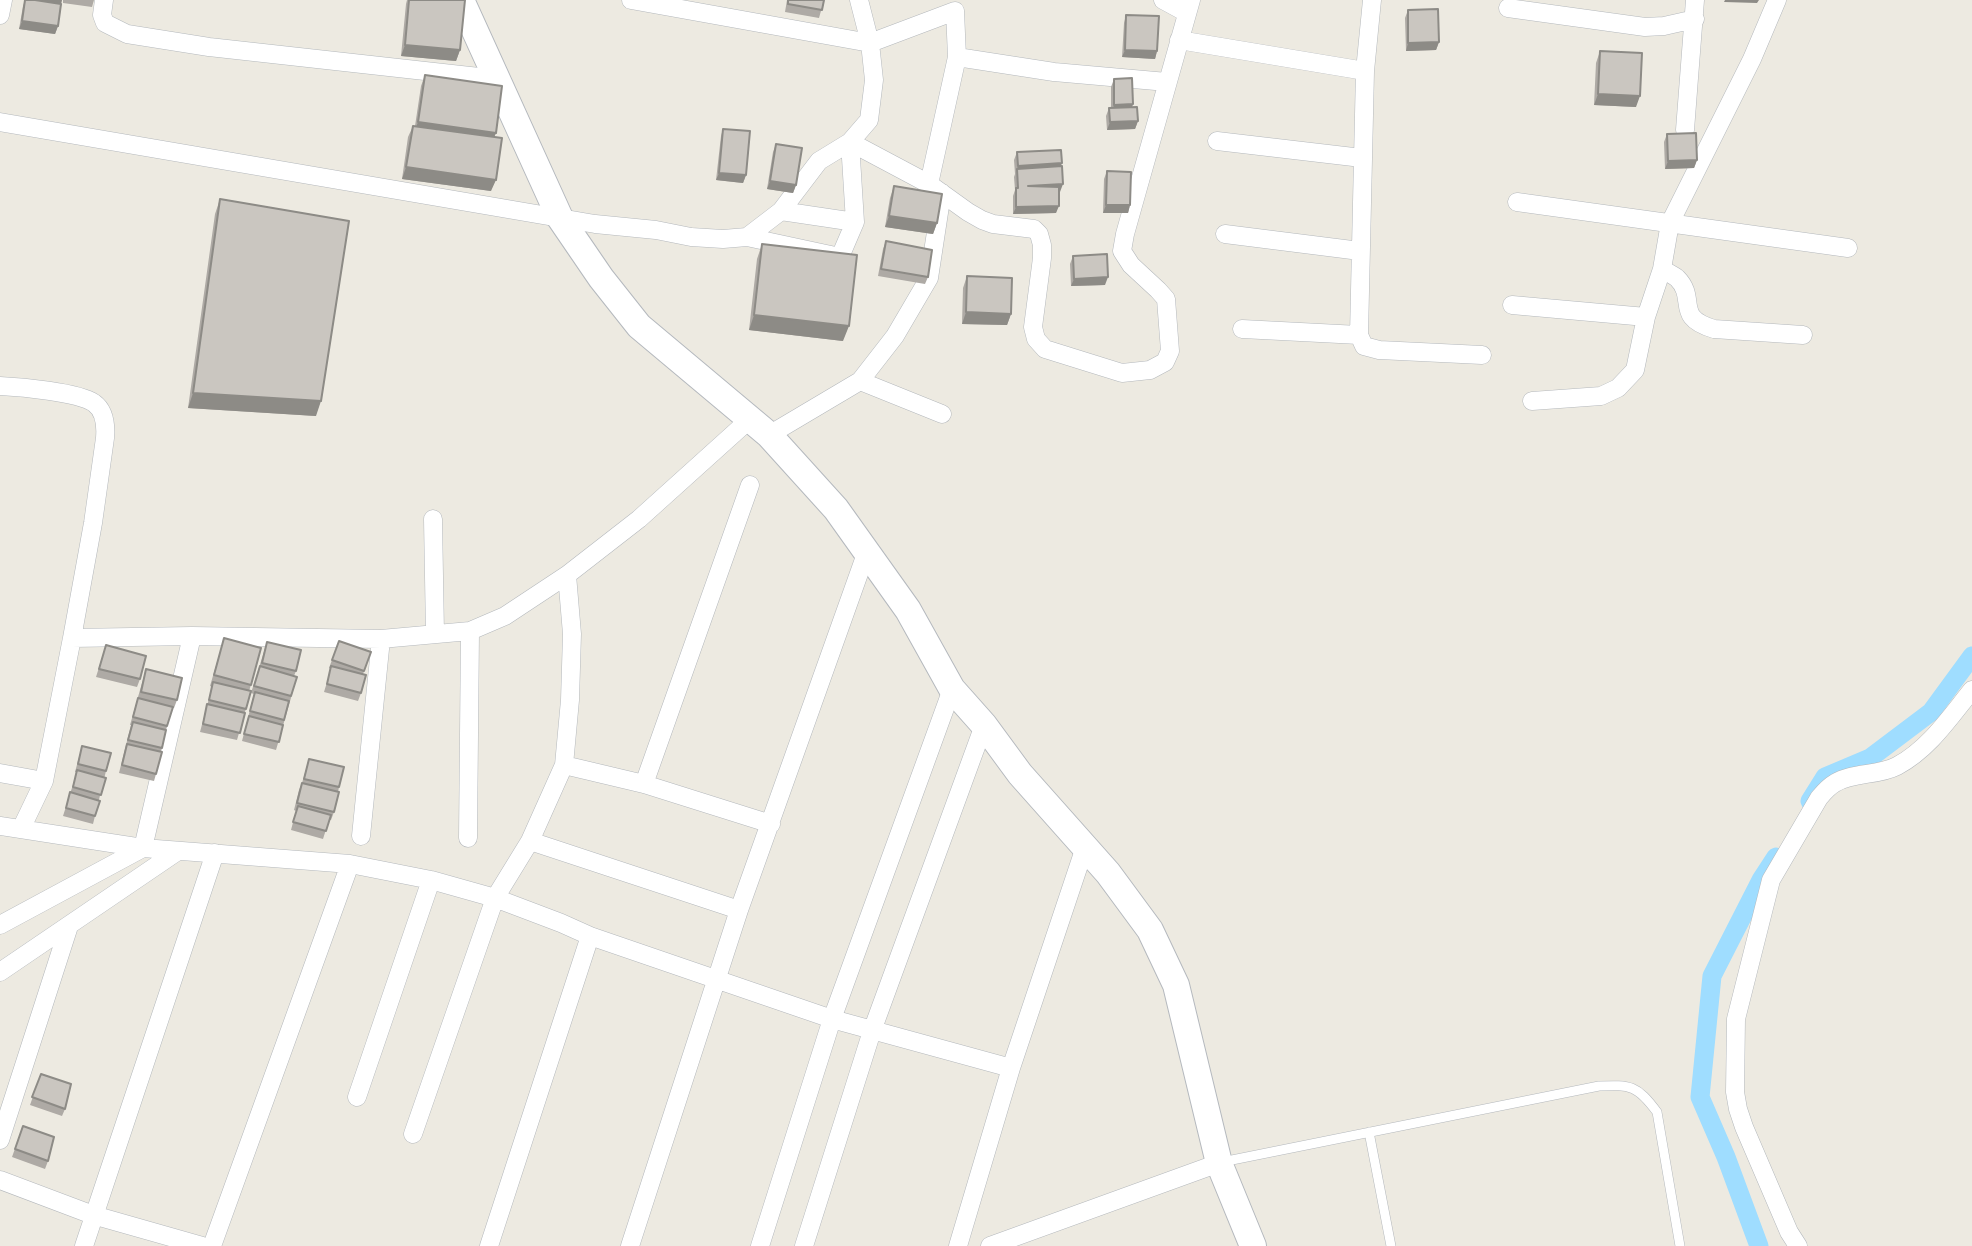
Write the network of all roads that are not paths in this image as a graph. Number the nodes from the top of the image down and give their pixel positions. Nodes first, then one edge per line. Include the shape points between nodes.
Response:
1 (3, 0) edge
2 (104, 0) edge
3 (461, 0) edge
4 (631, 0) edge
5 (859, 0) edge
6 (1163, 0) edge
7 (1372, 0) edge
8 (1695, 0) edge
9 (1777, 0) edge
10 (958, 5) edge
11 (1189, 7) edge
12 (1508, 8) dead end
13 (0, 15) edge
14 (1695, 19) junction
15 (1179, 40) junction
16 (870, 43) junction
17 (957, 57) junction
18 (1365, 71) junction
19 (497, 79) junction
20 (1167, 82) junction
21 (0, 122) edge
22 (1685, 130) edge
23 (1217, 141) dead end
24 (850, 142) junction
25 (1362, 158) junction
26 (935, 188) junction
27 (1517, 202) dead end
28 (780, 211) junction
29 (560, 218) junction
30 (855, 222) junction
31 (1670, 223) junction
32 (1225, 234) dead end
33 (747, 237) junction
34 (1848, 248) dead end
35 (1360, 251) junction
36 (1662, 269) junction
37 (1512, 305) dead end
38 (1646, 317) junction
39 (1242, 329) dead end
40 (1359, 335) junction
41 (1803, 335) dead end
42 (1482, 355) dead end
43 (860, 381) junction
44 (0, 386) edge
45 (1532, 401) dead end
46 (942, 414) dead end
47 (760, 427) junction
48 (750, 485) dead end
49 (433, 519) dead end
50 (867, 551) junction
51 (567, 575) junction
52 (470, 631) junction
53 (435, 634) junction
54 (192, 636) junction
55 (72, 638) junction
56 (382, 639) junction
57 (952, 689) junction
58 (1972, 690) edge
59 (984, 725) junction
60 (564, 765) junction
61 (0, 773) edge
62 (44, 781) junction
63 (644, 785) junction
64 (771, 824) junction
65 (0, 826) edge
66 (21, 829) junction
67 (361, 836) dead end
68 (468, 838) dead end
69 (530, 841) junction
70 (1085, 847) junction
71 (142, 848) junction
72 (178, 851) junction
73 (215, 853) junction
74 (350, 864) junction
75 (430, 880) junction
76 (495, 898) junction
77 (739, 909) junction
78 (0, 925) edge
79 (69, 926) junction
80 (590, 936) junction
81 (0, 972) edge
82 (717, 980) junction
83 (832, 1018) junction
84 (872, 1031) junction
85 (1011, 1069) junction
86 (357, 1097) dead end
87 (1369, 1132) junction
88 (413, 1134) dead end
89 (0, 1140) edge
90 (1219, 1163) junction
91 (0, 1180) edge
92 (93, 1215) junction
93 (84, 1246) edge
94 (202, 1246) edge
95 (212, 1246) edge
96 (489, 1246) edge
97 (630, 1246) edge
98 (760, 1246) edge
99 (804, 1246) edge
100 (958, 1246) edge
101 (990, 1246) edge
102 (1253, 1246) edge
103 (1391, 1246) edge
104 (1680, 1246) edge
105 (1798, 1246) edge

1 - 13 street
2 - 19 street via 105,23 127,34
3 - 19 street
4 - 16 street
5 - 16 street
6 - 11 street
7 - 18 street
8 - 14 street
9 - 31 street
10 - 16 street
10 - 17 street
11 - 15 street
12 - 14 street via 1645,27
14 - 22 street
15 - 18 street
15 - 20 street
16 - 24 street via 874,80 869,120
17 - 20 street
17 - 26 street
18 - 25 street
19 - 29 street
20 - 26 street via 1122,251 1166,299 1170,351 1165,362 1150,370 1122,373 1045,349 1033,327 1042,258 1039,234 1034,229 982,220
21 - 29 street
23 - 25 street
24 - 26 street
24 - 28 street via 818,161
24 - 30 street
25 - 35 street
26 - 43 street via 927,283 895,337
27 - 31 street
28 - 30 street
28 - 33 street
29 - 33 street via 691,237
29 - 47 street via 639,326
30 - 33 street via 840,257
31 - 34 street
31 - 36 street
32 - 35 street
35 - 40 street
36 - 38 street
36 - 41 street via 1677,278 1685,290 1690,315 1700,325
37 - 38 street
38 - 45 street via 1635,370 1618,388 1601,396
39 - 40 street
40 - 42 street via 1364,346 1379,350
43 - 46 street
43 - 47 street
44 - 55 street via 77,396 95,403 103,414 105,438
47 - 50 street via 836,509
47 - 51 street
48 - 63 street
49 - 53 street
50 - 57 street via 908,610
50 - 64 street
51 - 52 street via 505,616
51 - 60 street via 572,634
52 - 53 street
52 - 68 street
53 - 56 street
54 - 55 street
54 - 56 street
54 - 71 street
55 - 62 street
56 - 67 street
57 - 59 street
57 - 83 street
58 - 105 street via 1934,737 1909,759 1894,768 1837,781 1829,787 1771,880 1736,1018 1735,1092 1744,1127
59 - 70 street via 1020,774
59 - 84 street
60 - 63 street
60 - 69 street
61 - 62 street
62 - 66 street
63 - 64 street
64 - 77 street
65 - 66 street
66 - 71 street
69 - 76 street
69 - 77 street
70 - 85 street
70 - 90 street via 1150,930 1176,985
71 - 72 street
71 - 78 street
72 - 73 street
72 - 79 street
73 - 74 street
73 - 92 street
74 - 75 street
74 - 95 street
75 - 76 street
75 - 86 street
76 - 80 street
76 - 88 street
77 - 82 street
79 - 81 street
79 - 89 street
80 - 82 street
80 - 96 street
82 - 83 street
82 - 97 street
83 - 84 street
83 - 98 street
84 - 85 street
84 - 99 street
85 - 100 street
87 - 90 lane
87 - 103 lane
87 - 104 lane via 1599,1086 1626,1085 1644,1094 1657,1112
90 - 101 street
90 - 102 street
91 - 92 street
92 - 93 street
92 - 94 street

